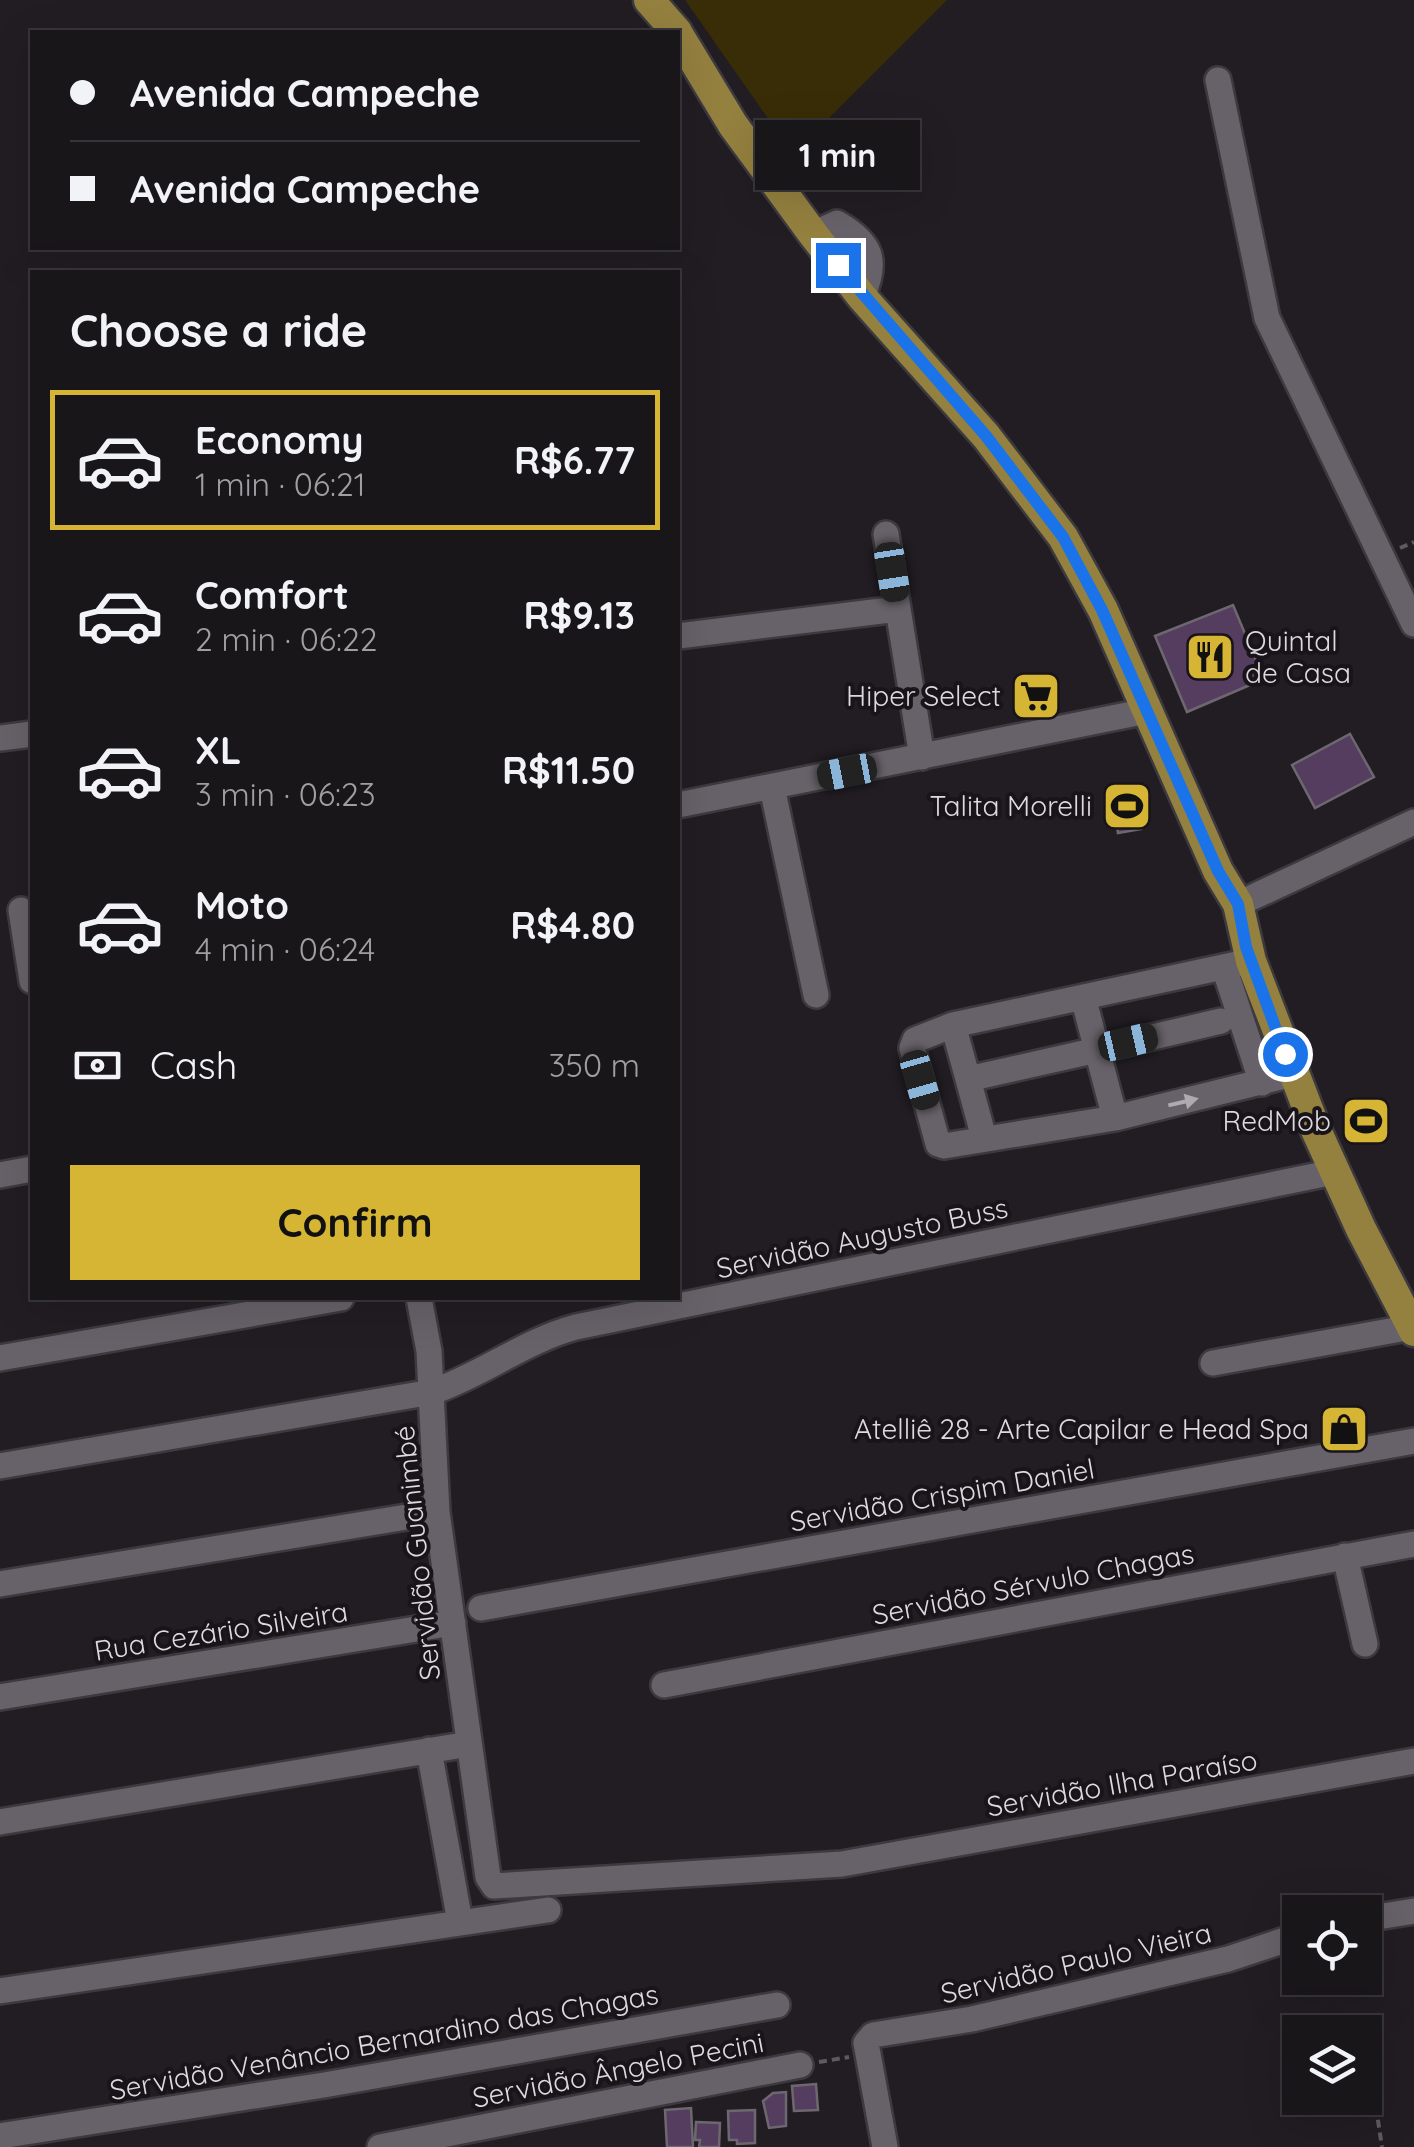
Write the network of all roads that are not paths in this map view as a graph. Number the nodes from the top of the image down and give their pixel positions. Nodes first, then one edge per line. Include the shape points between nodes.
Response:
1 (649, 0) edge
2 (674, 30) edge
3 (680, 38) edge
4 (1218, 80) dead end
5 (886, 534) dead end
6 (898, 609) junction
7 (1414, 624) edge
8 (680, 636) edge
9 (1147, 711) junction
10 (30, 734) edge
11 (0, 738) edge
12 (922, 757) junction
13 (772, 787) junction
14 (680, 805) edge
15 (1414, 822) edge
16 (1238, 904) junction
17 (18, 911) edge
18 (1241, 958) junction
19 (30, 971) edge
20 (816, 995) dead end
21 (1084, 997) junction
22 (1004, 1000) dead end
23 (1221, 1021) dead end
24 (953, 1025) junction
25 (1262, 1038) junction
26 (1097, 1050) junction
27 (1293, 1074) junction
28 (968, 1079) junction
29 (1262, 1083) junction
30 (1115, 1118) junction
31 (984, 1138) junction
32 (30, 1169) edge
33 (1334, 1172) junction
34 (0, 1175) edge
35 (330, 1300) edge
36 (419, 1300) edge
37 (1413, 1329) edge
38 (0, 1358) edge
39 (1213, 1363) dead end
40 (432, 1392) junction
41 (1414, 1441) edge
42 (0, 1466) edge
43 (436, 1512) junction
44 (1414, 1544) edge
45 (1345, 1556) junction
46 (0, 1584) edge
47 (482, 1608) dead end
48 (453, 1623) junction
49 (1365, 1644) dead end
50 (664, 1685) dead end
51 (0, 1697) edge
52 (469, 1744) junction
53 (429, 1750) junction
54 (1414, 1761) edge
55 (0, 1822) edge
56 (842, 1864) joint
57 (548, 1910) dead end
58 (1414, 1911) edge
59 (1382, 1916) edge
60 (460, 1922) junction
61 (1282, 1940) edge
62 (0, 1991) edge
63 (778, 2005) dead end
64 (800, 2065) road end
65 (0, 2136) edge
66 (380, 2147) edge
67 (885, 2147) edge

1 - 2 main road
3 - 9 main road via 733,125 813,234 1049,515
4 - 7 street via 1267,318
5 - 6 street
6 - 8 street
6 - 12 street
9 - 12 street
9 - 16 main road
10 - 11 street
12 - 13 street
13 - 14 street
13 - 20 street
15 - 16 street
16 - 18 main road
17 - 19 street
18 - 21 street
18 - 22 street
18 - 25 main road
21 - 24 street
21 - 26 street
23 - 26 street
24 - 28 street
24 - 31 street via 915,1040 912,1048 938,1144
25 - 27 main road
25 - 29 street
26 - 28 street
26 - 30 street
27 - 29 street
27 - 33 main road
28 - 31 street
30 -> 29 street
30 - 31 street
32 - 34 street
33 - 37 main road
33 - 40 street, Servidão Augusto Buss via 576,1327
35 - 38 street
36 - 40 street, Servidão Guanimbé
37 - 39 street
40 - 42 street, Servidão Augusto Buss
40 - 43 street, Servidão Guanimbé
41 - 47 street, Servidão Crispim Daniel
43 - 46 street
43 - 48 street, Servidão Guanimbé
44 - 45 street, Servidão Sérvulo Chagas
45 - 49 street
45 - 50 street, Servidão Sérvulo Chagas
48 - 51 street, Rua Cezário Silveira
48 - 52 street, Servidão Guanimbé
52 - 53 street
52 - 56 street, Servidão Guanimbé via 494,1886
53 - 55 street
53 - 60 street
54 - 56 street, Servidão Ilha Paraíso
57 - 60 street
58 - 59 street
60 - 62 street
61 - 67 street, Servidão Paulo Vieira via 972,2019 873,2035 866,2048
63 - 65 street, Servidão Venâncio Bernardino das Chagas
64 - 66 street, Servidão Ângelo Pecini

